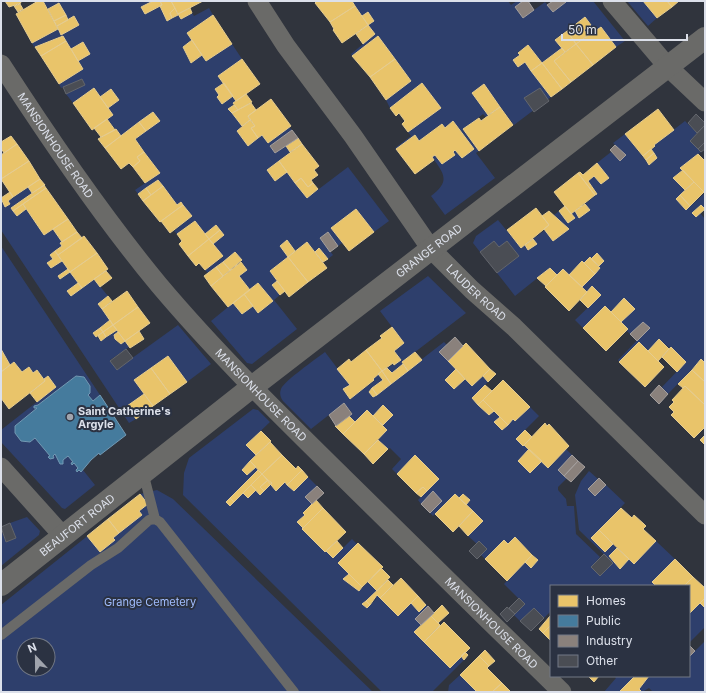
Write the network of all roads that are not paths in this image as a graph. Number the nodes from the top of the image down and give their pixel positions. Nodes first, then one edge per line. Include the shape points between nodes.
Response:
1 (257, 1) edge
2 (612, 1) edge
3 (705, 38) edge
4 (1, 64) edge
5 (668, 67) junction
6 (699, 96) edge
7 (431, 249) junction
8 (252, 387) junction
9 (1, 467) edge
10 (148, 468) junction
11 (705, 515) edge
12 (155, 519) junction
13 (63, 536) junction
14 (1, 585) edge
15 (1, 635) edge
16 (293, 692) edge
17 (562, 692) edge

1 - 7 street, LAUDER ROAD via 286,46 354,136
2 - 5 street
3 - 5 street, GRANGE ROAD
4 - 8 street, MANSIONHOUSE ROAD via 111,225 160,285
5 - 6 street
5 - 7 street, GRANGE ROAD
7 - 8 street, GRANGE ROAD
7 - 11 street, LAUDER ROAD
8 - 10 street, GRANGE ROAD
8 - 17 street, MANSIONHOUSE ROAD
9 - 13 street
10 - 12 lane
10 - 13 street, BEAUFORT ROAD
12 - 15 lane via 149,520 118,548 91,565
12 - 16 lane via 160,522
13 - 14 street, BEAUFORT ROAD

